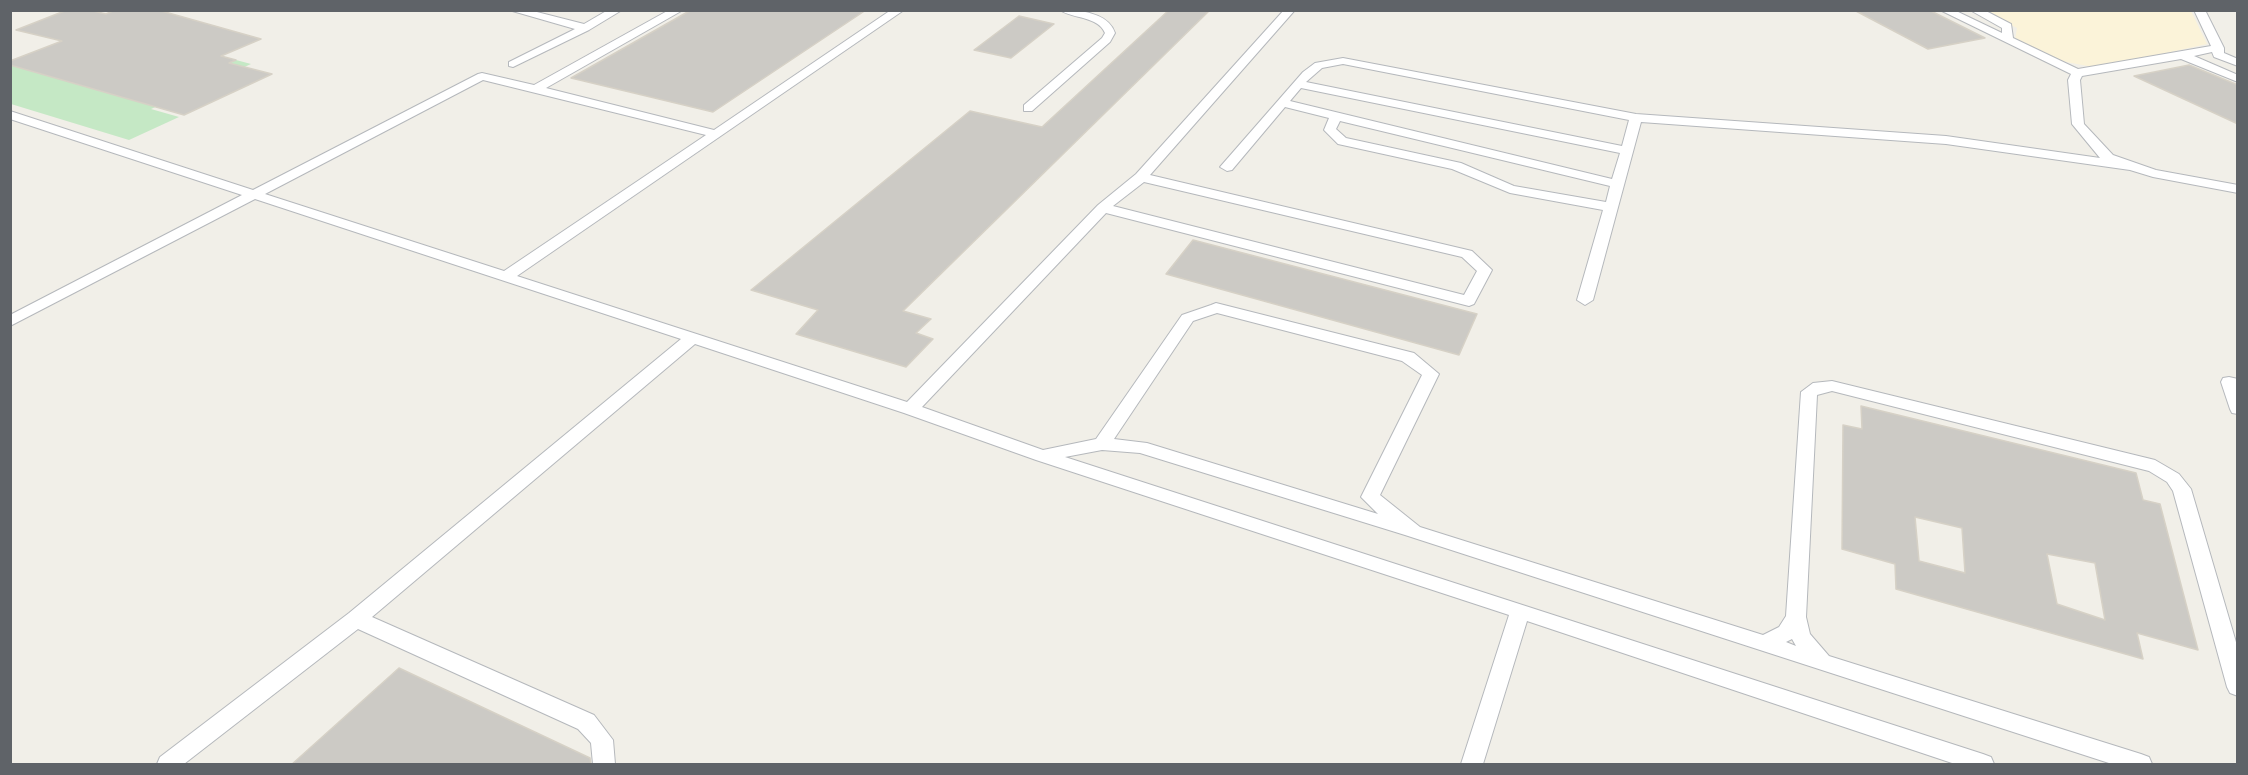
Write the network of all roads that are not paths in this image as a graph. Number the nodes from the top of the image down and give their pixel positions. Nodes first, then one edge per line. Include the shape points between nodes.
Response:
1 (514, 10) edge
2 (617, 10) edge
3 (678, 10) edge
4 (899, 10) edge
5 (1065, 10) edge
6 (1290, 10) edge
7 (1945, 10) edge
8 (1975, 10) edge
9 (2199, 10) edge
10 (585, 28) junction
11 (2008, 40) junction
12 (2218, 48) junction
13 (2182, 56) junction
14 (2238, 63) edge
15 (513, 64) junction
16 (2077, 73) junction
17 (482, 75) junction
18 (2238, 79) edge
19 (500, 80) junction
20 (1299, 84) junction
21 (536, 89) junction
22 (1282, 103) junction
23 (1028, 108) dead end
24 (10, 115) edge
25 (1335, 117) junction
26 (1636, 118) junction
27 (715, 134) junction
28 (1627, 151) junction
29 (1227, 166) dead end
30 (2129, 166) junction
31 (1141, 177) junction
32 (1618, 184) junction
33 (2238, 189) edge
34 (255, 193) junction
35 (1611, 207) junction
36 (1103, 208) junction
37 (505, 277) junction
38 (1585, 300) dead end
39 (10, 321) edge
40 (692, 339) junction
41 (2238, 384) edge
42 (910, 409) junction
43 (2238, 409) edge
44 (1102, 444) junction
45 (1042, 456) junction
46 (1413, 532) junction
47 (1520, 611) junction
48 (1796, 617) junction
49 (356, 619) junction
50 (1764, 644) junction
51 (1822, 663) junction
52 (2238, 687) edge
53 (168, 765) edge
54 (604, 765) edge
55 (1472, 765) edge
56 (1983, 765) edge
57 (2141, 765) edge

1 - 10 lane
2 - 10 lane
3 - 21 lane
4 - 27 lane
5 - 23 lane via 1096,19 1110,33
6 - 31 lane
7 - 11 lane
8 - 11 lane via 2007,26
9 - 12 lane
10 - 15 lane
11 - 16 lane
12 - 13 lane
12 - 14 lane via 2218,55
13 - 16 lane
13 - 18 lane
15 - 17 lane
15 - 19 lane
16 - 30 lane via 2074,80 2078,124 2108,158
17 - 19 lane
17 - 34 lane
19 - 21 lane
20 - 22 lane
20 - 26 lane via 1319,65 1343,61
20 - 28 lane
21 - 27 lane
22 - 25 lane
22 - 29 lane
24 - 34 lane
25 - 32 lane
25 - 35 lane via 1329,130 1342,141 1456,166 1510,189
26 - 28 lane
26 - 30 lane via 1946,140
27 - 37 lane
28 - 32 lane
30 - 33 lane
31 - 36 lane
31 - 36 lane via 1467,254 1485,270 1469,301
32 - 35 lane
34 - 37 lane
34 - 39 lane
35 - 38 lane
36 - 42 lane
37 - 40 lane
40 - 42 lane
40 - 49 lane
41 - 43 lane via 2229,382
42 - 45 lane
44 - 45 lane
44 - 46 lane via 1141,447
44 - 46 lane via 1187,318 1216,308 1408,357 1431,374 1370,496
45 - 47 lane
46 - 50 lane
47 - 55 lane
47 - 56 lane
48 - 50 lane via 1786,633
48 - 51 lane via 1801,637
48 - 52 lane via 1809,392 1832,386 2155,466 2173,478 2182,489
49 - 53 lane
49 - 54 lane via 586,723 602,740
50 - 51 lane
51 - 57 lane

